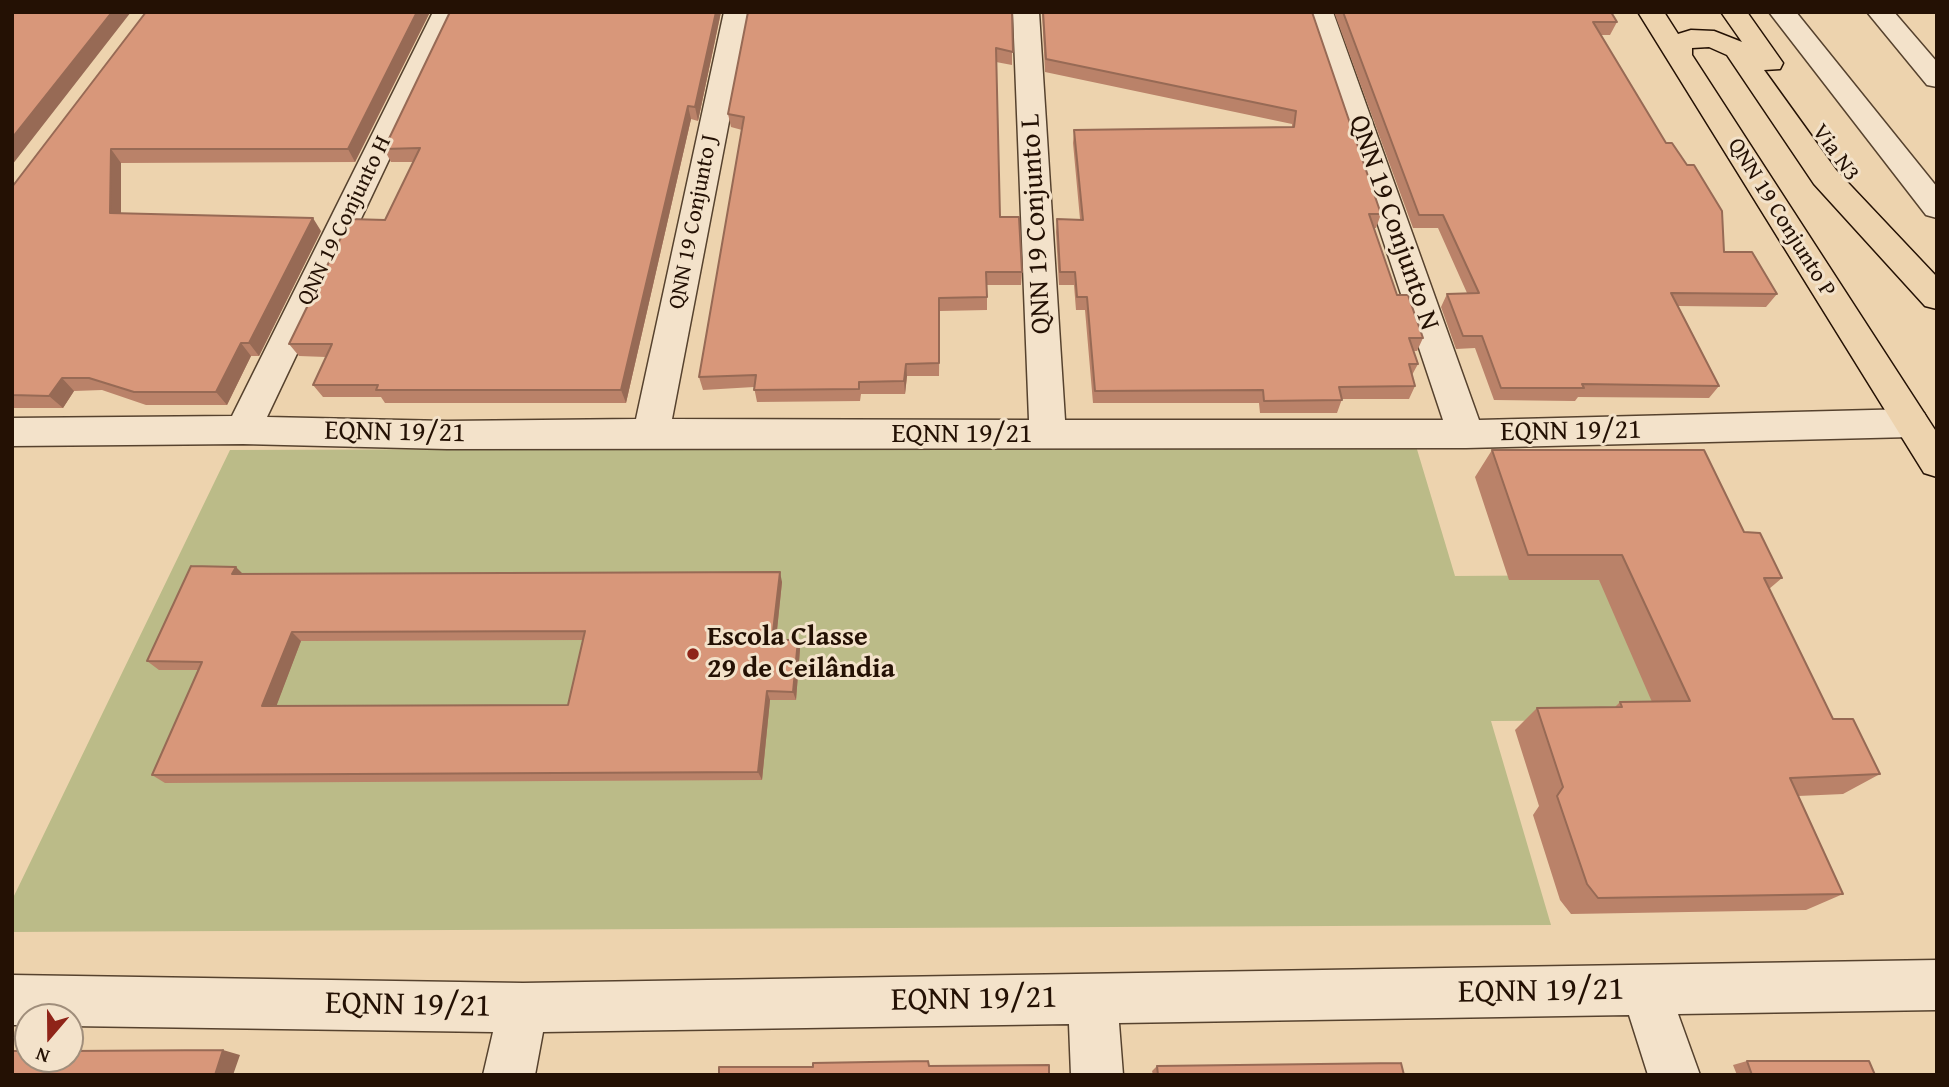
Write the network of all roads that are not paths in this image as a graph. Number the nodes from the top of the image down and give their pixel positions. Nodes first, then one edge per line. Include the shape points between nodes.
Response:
1 (446, 12) edge
2 (737, 12) edge
3 (1027, 12) edge
4 (1320, 12) edge
5 (1651, 12) edge
6 (1734, 12) edge
7 (1782, 12) edge
8 (1880, 12) edge
9 (1679, 55) junction
10 (1937, 79) edge
11 (1937, 208) edge
12 (1937, 296) edge
13 (1911, 424) junction
14 (243, 430) junction
15 (12, 432) edge
16 (651, 433) junction
17 (1466, 434) junction
18 (1048, 435) junction
19 (1937, 463) edge
20 (1937, 985) edge
21 (1646, 991) junction
22 (1093, 998) junction
23 (12, 1000) edge
24 (523, 1008) junction
25 (509, 1075) edge
26 (1097, 1075) edge
27 (1674, 1075) edge

1 - 14 street, QNN 19 Conjunto H
2 - 16 street, QNN 19 Conjunto J
3 - 18 street, QNN 19 Conjunto L
4 - 17 street, QNN 19 Conjunto N
5 - 9 main road, QNN 19 Conjunto P
6 - 12 main road, Via N3
7 - 11 street
8 - 10 street
9 - 12 main road via 1678,44 1692,38 1714,39 1736,49 1825,177
9 - 13 main road, QNN 19 Conjunto P
13 - 17 street, EQNN 19/21
13 - 19 main road
14 - 15 street, EQNN 19/21
14 - 16 street, EQNN 19/21
16 - 18 street, EQNN 19/21
17 - 18 street, EQNN 19/21
20 - 21 street, EQNN 19/21
21 - 22 street, EQNN 19/21
21 - 27 street
22 - 24 street, EQNN 19/21
22 - 26 street
23 - 24 street, EQNN 19/21
24 - 25 street

